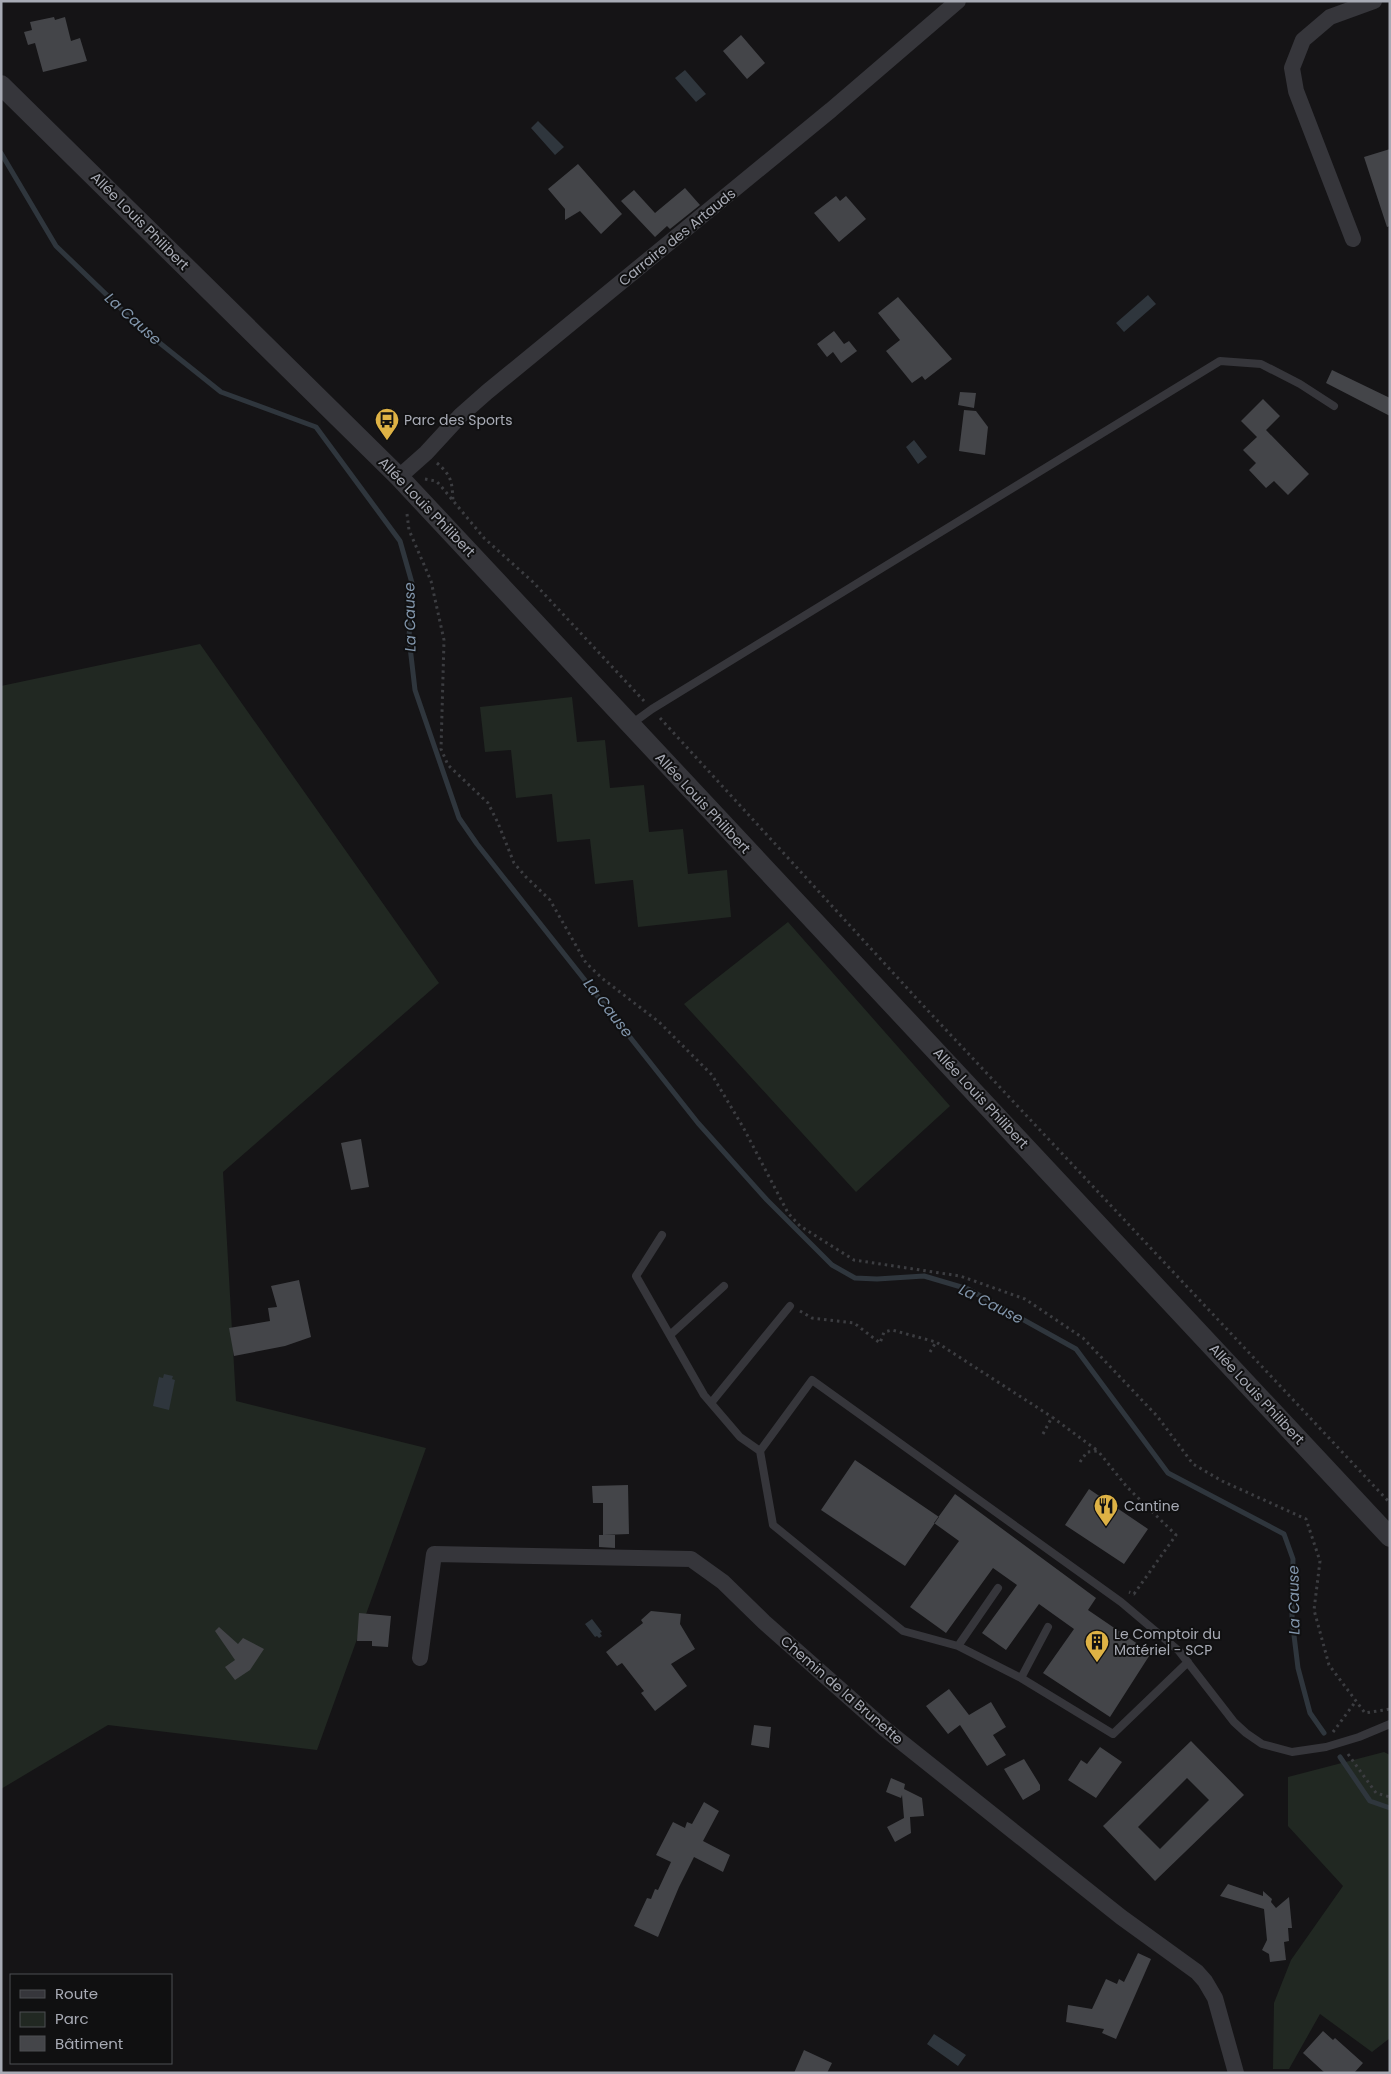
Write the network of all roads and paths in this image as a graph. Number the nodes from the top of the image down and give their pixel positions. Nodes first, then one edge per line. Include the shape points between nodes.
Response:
1 (958, 1) edge
2 (1374, 1) edge
3 (1, 85) edge
4 (1353, 239) dead end
5 (1334, 406) dead end
6 (426, 453) junction
7 (403, 473) junction
8 (453, 502) junction
9 (407, 512) dead end
10 (652, 709) junction
11 (630, 725) junction
12 (662, 1235) dead end
13 (724, 1286) dead end
14 (790, 1306) joint
15 (670, 1335) junction
16 (936, 1342) junction
17 (930, 1352) dead end
18 (711, 1403) junction
19 (1052, 1417) junction
20 (1042, 1434) dead end
21 (760, 1450) junction
22 (1098, 1451) junction
23 (1080, 1462) dead end
24 (1390, 1503) edge
25 (1390, 1537) edge
26 (998, 1588) dead end
27 (1121, 1602) junction
28 (1048, 1627) dead end
29 (958, 1646) junction
30 (420, 1658) dead end
31 (1188, 1662) junction
32 (1021, 1678) junction
33 (1356, 1701) junction
34 (1390, 1709) edge
35 (1390, 1724) edge
36 (1333, 1732) dead end
37 (1348, 1754) dead end
38 (1390, 1798) edge
39 (1236, 2073) edge

1 - 6 street, Carraire des Artauds via 824,116 516,368 461,415
2 - 4 street via 1330,17 1303,40 1292,68 1296,91
3 - 7 street, Allée Louis Philibert
5 - 10 lane via 1261,364 1220,362
6 - 7 street, Carraire des Artauds
6 - 8 path via 449,474
7 - 8 path via 436,481
7 - 11 street, Allée Louis Philibert
8 - 10 path via 484,538 533,582
9 - 33 path via 409,530 431,581 444,640 441,749 448,765 488,803 514,863 550,900 586,963 659,1022 712,1075 788,1213 800,1226 854,1260 960,1276 1025,1299 1083,1338 1157,1416 1193,1464 1306,1520 1320,1561 1314,1610 1329,1665
10 - 11 lane
10 - 24 path via 918,1000
11 - 25 street, Allée Louis Philibert
12 - 15 lane via 636,1276
13 - 15 lane
14 - 16 path via 812,1318 854,1323 880,1343 884,1332 892,1330
14 - 18 lane
15 - 18 lane
16 - 17 path
16 - 19 path
18 - 21 lane via 740,1437
19 - 20 path
19 - 22 path
21 - 27 lane via 812,1380
21 - 29 lane via 773,1525 903,1631
22 - 23 path via 1087,1452
22 - 27 path via 1127,1487 1176,1535 1134,1594 1128,1592
26 - 29 lane
27 - 31 lane
28 - 32 lane
29 - 32 lane
30 - 39 street, Chemin de la Brunette via 434,1554 691,1559 724,1582 764,1622 885,1729 1121,1917 1197,1972 1215,1998
31 - 32 lane via 1113,1734
31 - 35 lane via 1234,1722 1262,1744 1292,1752 1326,1748
33 - 34 path via 1364,1713
33 - 36 path
37 - 38 path via 1376,1793

